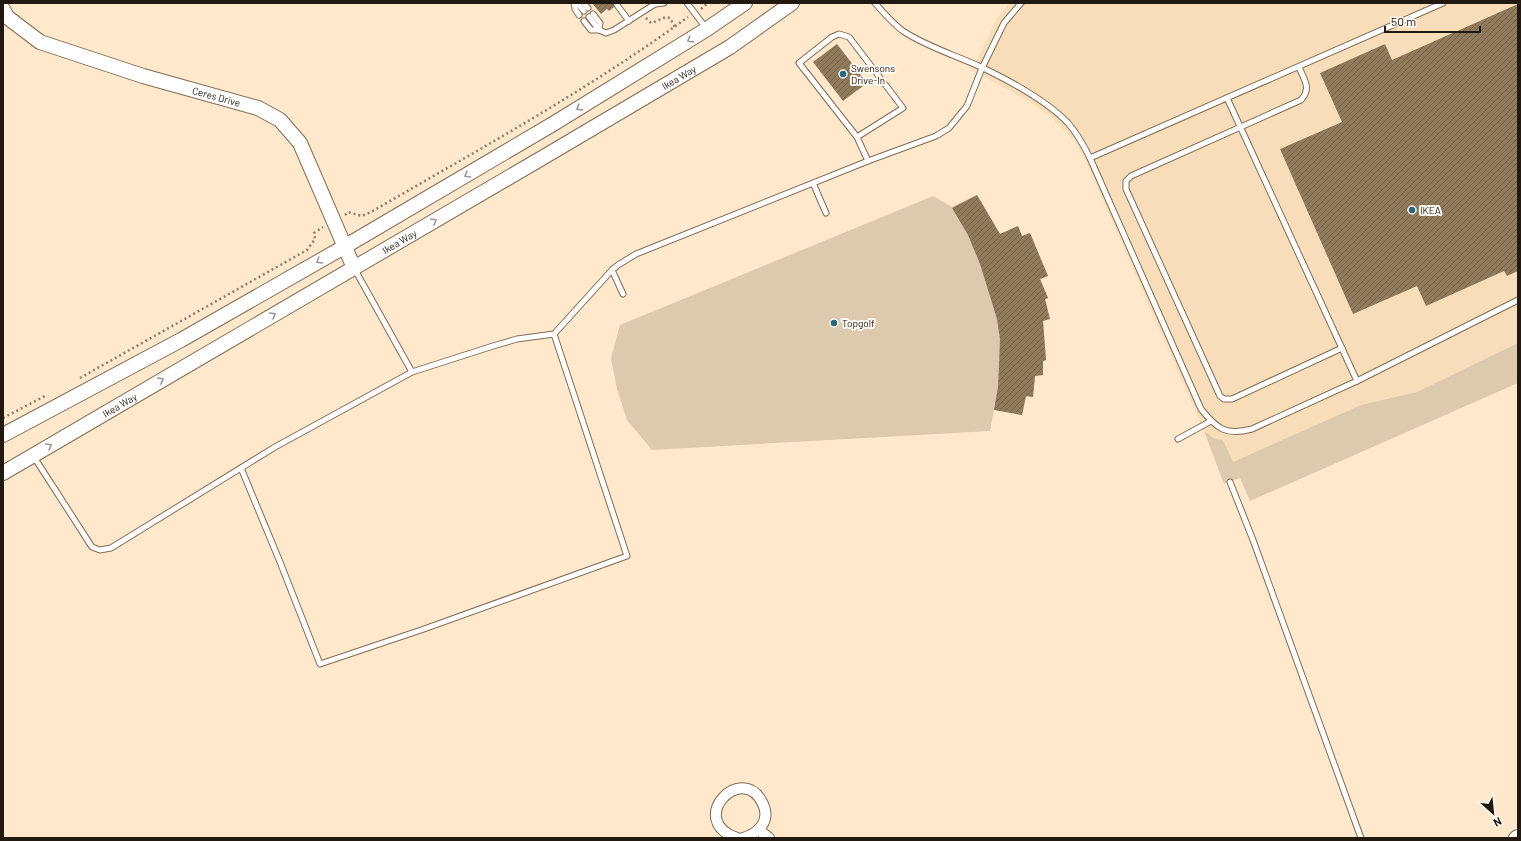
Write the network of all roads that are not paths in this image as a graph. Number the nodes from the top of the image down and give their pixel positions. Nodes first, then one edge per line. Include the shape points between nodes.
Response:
1 (576, 3) edge
2 (584, 3) edge
3 (664, 3) edge
4 (687, 3) edge
5 (746, 3) edge
6 (792, 3) edge
7 (875, 3) edge
8 (1020, 3) edge
9 (1443, 3) edge
10 (654, 4) edge
11 (617, 5) dead end
12 (4, 15) edge
13 (629, 21) junction
14 (707, 29) junction
15 (599, 30) junction
16 (1298, 67) junction
17 (982, 68) junction
18 (1228, 98) junction
19 (1241, 127) junction
20 (857, 137) junction
21 (1090, 158) junction
22 (868, 161) junction
23 (813, 183) junction
24 (826, 213) dead end
25 (344, 247) junction
26 (354, 268) junction
27 (612, 270) junction
28 (623, 294) dead end
29 (1518, 300) edge
30 (554, 334) junction
31 (1342, 348) junction
32 (412, 372) junction
33 (1357, 381) junction
34 (1211, 421) junction
35 (3, 435) edge
36 (1178, 439) dead end
37 (33, 455) junction
38 (241, 468) junction
39 (3, 473) edge
40 (1230, 482) dead end
41 (759, 830) junction
42 (737, 838) edge
43 (743, 838) edge
44 (769, 838) edge
45 (1361, 838) edge

1 - 2 lane via 584,11
3 - 10 lane
4 - 14 lane
5 - 14 main road
26 -> 6 main road, Ikea Way via 730,47
7 - 17 lane via 903,30 931,46
8 - 17 lane via 1004,23
9 - 16 lane
10 - 13 lane
11 - 13 lane
12 - 25 main road, Ceres Drive via 40,42 143,76 258,108 280,120 300,143
13 - 15 lane via 606,33
14 -> 25 main road via 553,124
15 - 15 lane via 600,23 589,17 592,30
16 - 18 lane
16 - 19 lane via 1307,86 1306,94 1301,100
17 - 21 lane via 1028,93 1068,123
17 - 22 lane via 967,106 949,128 936,136
18 - 19 lane
18 - 21 lane
19 - 31 lane
19 - 31 lane via 1131,176 1126,182 1126,189 1208,371 1220,396 1224,400 1232,399
20 - 20 lane via 903,108 849,37 840,34 832,36 799,63
20 - 22 lane
21 - 34 lane via 1201,409
22 - 23 lane
23 - 24 lane
23 - 27 lane via 636,254
25 - 26 main road, Ceres Drive
25 -> 35 main road via 180,340
26 - 32 lane
37 -> 26 main road, Ikea Way
27 - 28 lane
27 - 30 lane
29 - 33 lane
30 - 32 lane via 517,339
30 - 38 lane via 627,556 320,664
31 - 33 lane
32 - 38 lane
33 - 34 lane via 1238,433 1223,430
34 - 36 lane
37 - 38 lane via 92,547 100,550 111,548
37 - 39 main road, Ikea Way
40 - 45 lane
41 - 42 street via 765,818 765,808 761,799 750,790 731,791 720,800 717,818 721,829
41 - 43 street
41 - 44 street

